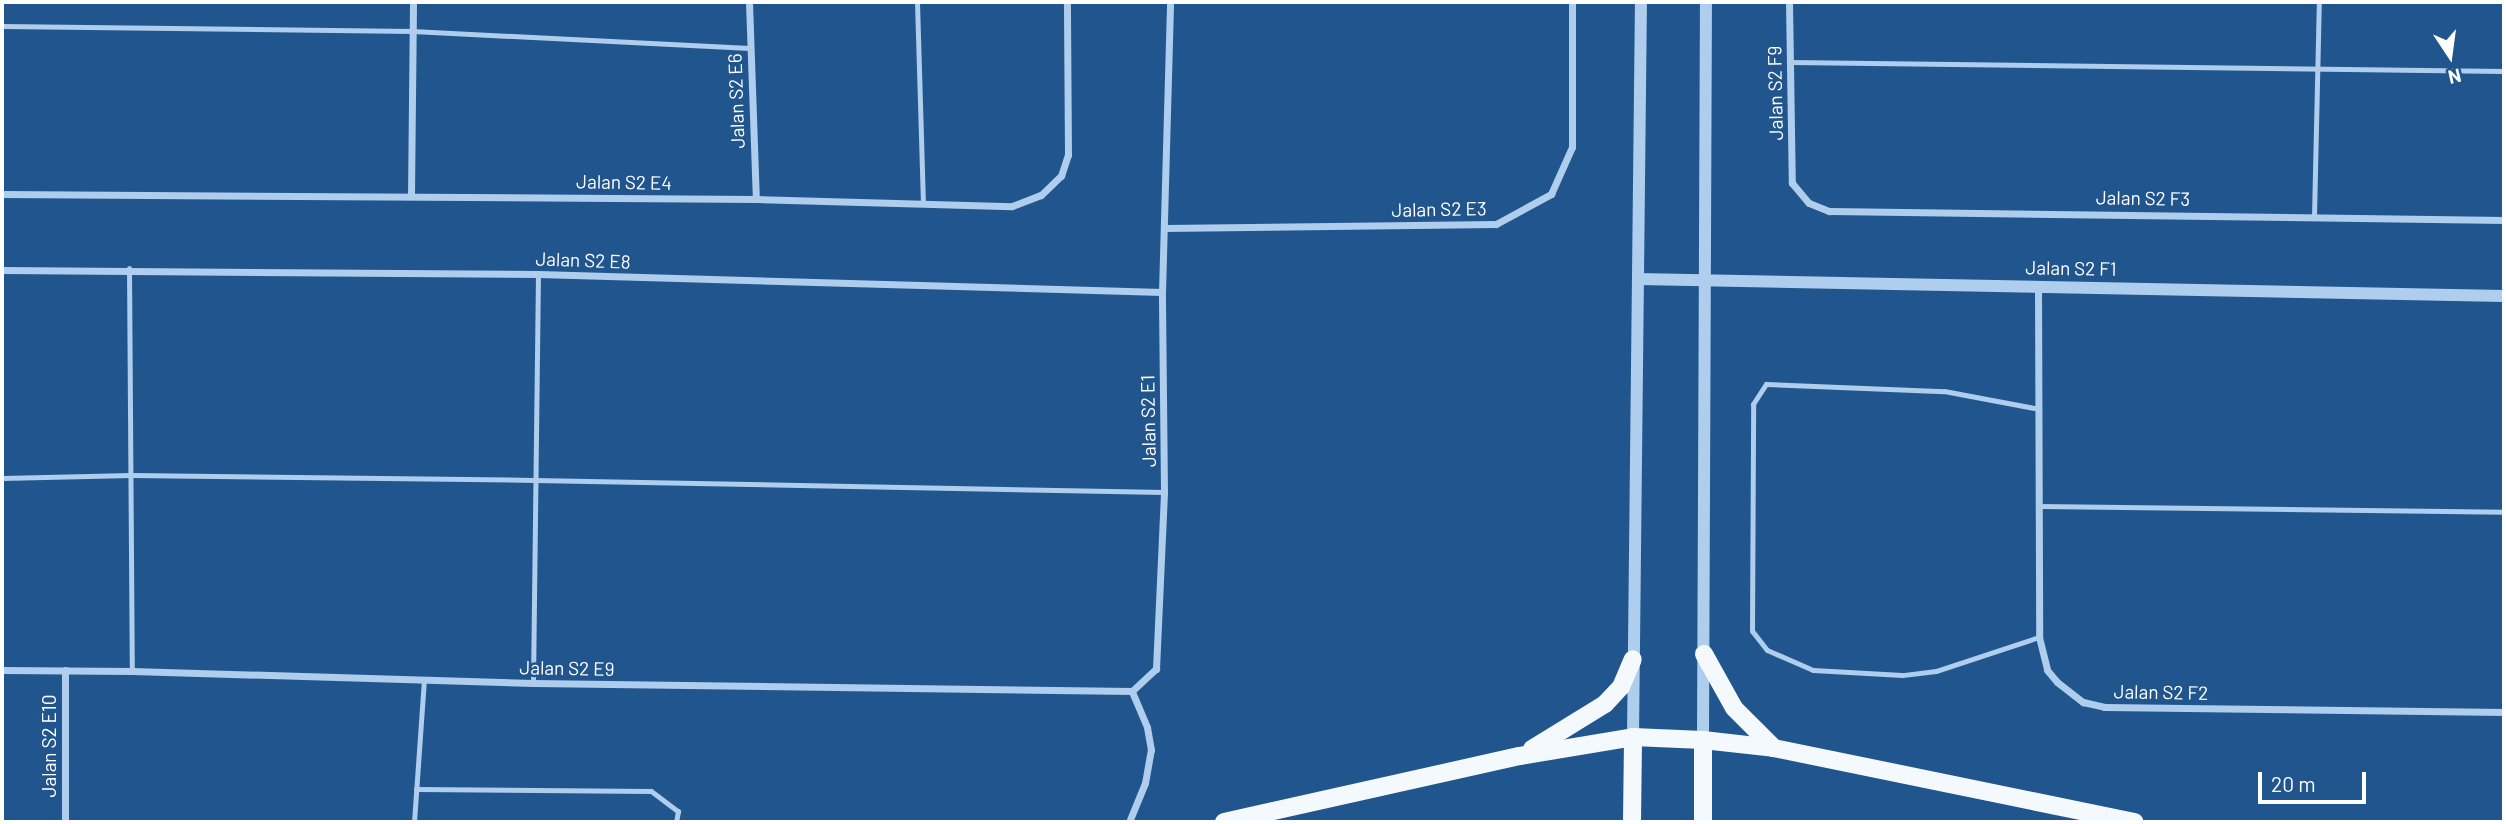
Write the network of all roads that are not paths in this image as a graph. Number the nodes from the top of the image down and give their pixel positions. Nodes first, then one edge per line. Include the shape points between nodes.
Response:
1 (413, 2) edge
2 (749, 2) edge
3 (917, 2) edge
4 (1067, 2) edge
5 (1170, 2) edge
6 (1572, 2) edge
7 (1641, 2) edge
8 (1706, 2) edge
9 (1789, 2) edge
10 (2319, 2) edge
11 (2, 26) edge
12 (412, 31) junction
13 (750, 48) junction
14 (1790, 62) junction
15 (2317, 69) junction
16 (2504, 71) edge
17 (1791, 183) joint
18 (2, 194) edge
19 (411, 195) junction
20 (756, 199) junction
21 (923, 203) junction
22 (2314, 216) junction
23 (2504, 220) edge
24 (1164, 228) junction
25 (129, 268) junction
26 (2, 270) edge
27 (538, 274) junction
28 (1638, 279) junction
29 (1704, 280) junction
30 (2038, 286) junction
31 (1162, 292) junction
32 (2504, 296) edge
33 (2039, 409) junction
34 (131, 475) junction
35 (2, 478) edge
36 (534, 480) junction
37 (1164, 492) junction
38 (2039, 506) junction
39 (2504, 512) edge
40 (2039, 637) junction
41 (1704, 654) junction
42 (1633, 659) junction
43 (2, 670) edge
44 (65, 670) junction
45 (132, 671) junction
46 (424, 680) junction
47 (533, 683) junction
48 (1132, 691) junction
49 (2504, 712) edge
50 (1633, 737) junction
51 (1703, 740) junction
52 (1774, 748) junction
53 (1520, 756) junction
54 (416, 789) junction
55 (65, 822) edge
56 (414, 822) edge
57 (676, 822) edge
58 (1129, 822) edge
59 (1224, 822) edge
60 (1632, 822) edge
61 (1703, 822) edge
62 (2133, 822) edge

1 - 12 street
2 - 13 street, Jalan S2 E6
3 - 21 lane
4 - 21 street, Jalan S2 E4 via 1068,155 1061,176 1041,195 1012,206
5 - 24 street, Jalan S2 E1
6 - 24 street, Jalan S2 E3 via 1572,147 1551,194 1496,224
7 - 28 street
8 - 29 street
9 - 14 street, Jalan S2 F9
10 - 15 lane
11 - 12 lane
12 - 13 lane
12 - 19 street
13 - 20 street, Jalan S2 E6
14 - 15 lane
14 - 17 street, Jalan S2 F9
15 - 16 lane
15 - 22 lane
17 - 22 street, Jalan S2 F3 via 1809,203 1829,211
18 - 19 street, Jalan S2 E4
19 - 20 street, Jalan S2 E4
20 - 21 street, Jalan S2 E4
22 - 23 street, Jalan S2 F3
24 - 31 street, Jalan S2 E1
25 - 26 street, Jalan S2 E8
25 - 27 street, Jalan S2 E8
25 - 34 lane
27 - 31 street, Jalan S2 E8
27 - 36 lane
28 - 29 street, Jalan S2 F1
28 - 42 street
29 - 30 street, Jalan S2 F1
29 - 41 street
30 - 32 street, Jalan S2 F1
30 - 33 street, Jalan S2 F2
31 - 37 street, Jalan S2 E1
33 - 38 street, Jalan S2 F2
33 - 40 lane via 1944,391 1766,384 1753,404 1752,604 1752,631 1767,650 1812,670 1902,675 1936,671
34 - 35 lane
34 - 36 lane
34 - 45 lane
36 - 37 lane
36 - 47 lane
37 - 48 street, Jalan S2 E1 via 1156,669
38 - 39 lane
38 - 40 street, Jalan S2 F2
40 - 49 street, Jalan S2 F2 via 2047,670 2057,682 2083,702 2104,707
41 - 51 street
41 - 52 main road via 1734,708
42 - 50 street
42 - 53 main road via 1621,687 1605,704
43 - 44 street, Jalan S2 E9
44 - 45 street, Jalan S2 E9
44 - 55 street, Jalan S2 E10
45 - 46 street, Jalan S2 E9
46 - 47 street, Jalan S2 E9
46 - 54 lane
47 - 48 street, Jalan S2 E9
48 - 58 street via 1152,750
50 - 51 main road
50 - 53 main road
50 - 60 main road
51 - 52 main road
51 - 61 main road
52 - 62 main road
53 - 59 main road
54 - 56 lane
54 - 57 lane via 651,791 678,811

